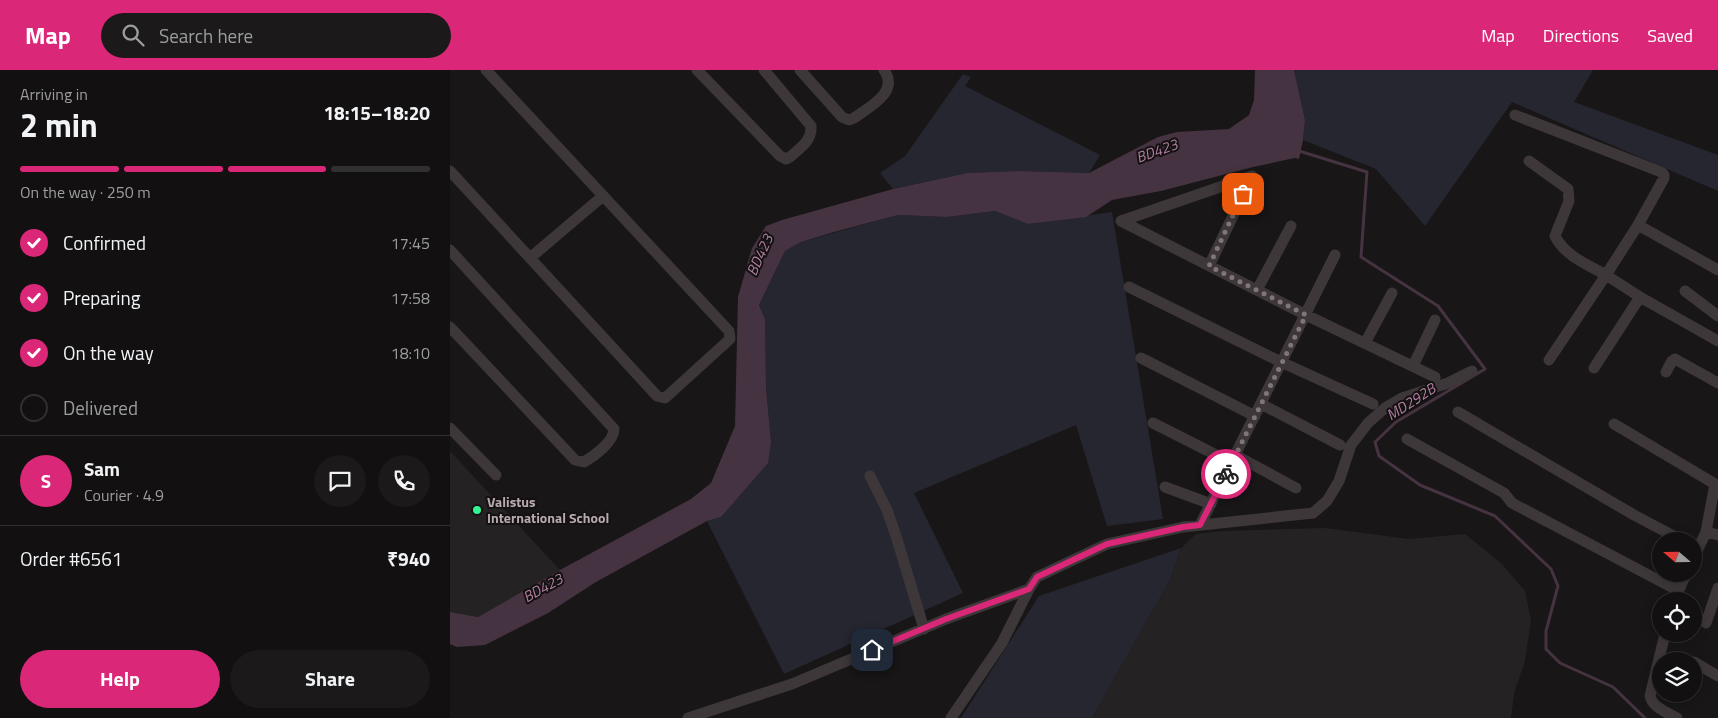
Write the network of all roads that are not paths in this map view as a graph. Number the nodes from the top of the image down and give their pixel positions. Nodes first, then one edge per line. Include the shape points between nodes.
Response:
1 (486, 70) edge
2 (697, 70) edge
3 (764, 70) edge
4 (800, 70) edge
5 (884, 70) edge
6 (1514, 115) dead end
7 (1528, 161) dead end
8 (450, 171) edge
9 (603, 196) junction
10 (1638, 225) junction
11 (1292, 226) dead end
12 (450, 250) edge
13 (1336, 255) dead end
14 (530, 258) junction
15 (1209, 266) junction
16 (1718, 270) edge
17 (1606, 275) junction
18 (1129, 287) dead end
19 (1257, 290) junction
20 (1685, 292) dead end
21 (1392, 293) dead end
22 (1640, 297) junction
23 (1306, 315) junction
24 (1718, 316) edge
25 (1435, 320) dead end
26 (450, 327) edge
27 (1718, 341) edge
28 (1365, 343) junction
29 (1141, 358) dead end
30 (1549, 360) dead end
31 (1281, 362) junction
32 (1413, 366) junction
33 (1594, 368) dead end
34 (1472, 371) dead end
35 (1666, 372) dead end
36 (1435, 377) dead end
37 (1718, 383) edge
38 (1261, 404) junction
39 (1373, 404) dead end
40 (1458, 412) dead end
41 (1255, 416) junction
42 (1153, 423) dead end
43 (1614, 424) dead end
44 (450, 428) edge
45 (1407, 439) dead end
46 (1340, 445) dead end
47 (1233, 459) junction
48 (496, 475) dead end
49 (870, 476) dead end
50 (1716, 479) edge
51 (1165, 487) dead end
52 (1296, 488) dead end
53 (1211, 504) junction
54 (1200, 525) junction
55 (1666, 532) edge
56 (1706, 532) junction
57 (1718, 535) edge
58 (1702, 539) edge
59 (1718, 588) edge
60 (1029, 589) junction
61 (1669, 592) edge
62 (1706, 623) dead end
63 (924, 629) junction
64 (1663, 642) edge
65 (1702, 667) edge
66 (1718, 676) edge
67 (688, 718) edge
68 (952, 718) edge
69 (1677, 718) edge

1 - 9 street
2 - 3 street via 780,156 790,157 809,139 811,126
4 - 5 street via 848,120 885,94 889,80
6 - 10 street via 1661,172 1664,178
7 - 17 street via 1568,189 1569,201 1556,236 1559,244 1568,253
8 - 14 street
9 - 14 street
9 - 14 street via 729,331 730,339 664,398 657,396
10 - 16 street
10 - 17 street
11 - 19 street
12 - 26 street via 614,429 613,438 584,462 576,460
13 - 23 street
15 - 15 street via 1235,212 1252,176 1120,221
15 - 19 street
17 - 22 street
17 - 30 street
18 - 31 street
19 - 23 street
20 - 24 street
21 - 28 street
22 - 27 street
22 - 33 street
23 - 28 street
23 - 31 street
25 - 32 street
28 - 32 street
29 - 41 street
31 - 38 street
31 - 39 street
32 - 36 street
34 - 54 street via 1448,383 1402,398 1368,423 1351,445 1339,481 1327,501 1313,513
35 - 37 street via 1676,359
38 - 41 street
38 - 46 street
40 - 55 street
41 - 47 street
42 - 47 street
43 - 50 street
44 - 48 street
45 - 61 street
47 - 52 street
47 - 53 street
49 - 63 street via 887,510
50 - 56 street
51 - 53 street
53 - 54 street
54 - 60 street via 1107,544 1037,577
56 - 57 street
56 - 58 street
59 - 62 street
60 - 63 street
60 - 68 street via 1002,643
63 - 67 street via 792,684
64 - 69 street via 1650,696 1656,706
65 - 66 street

